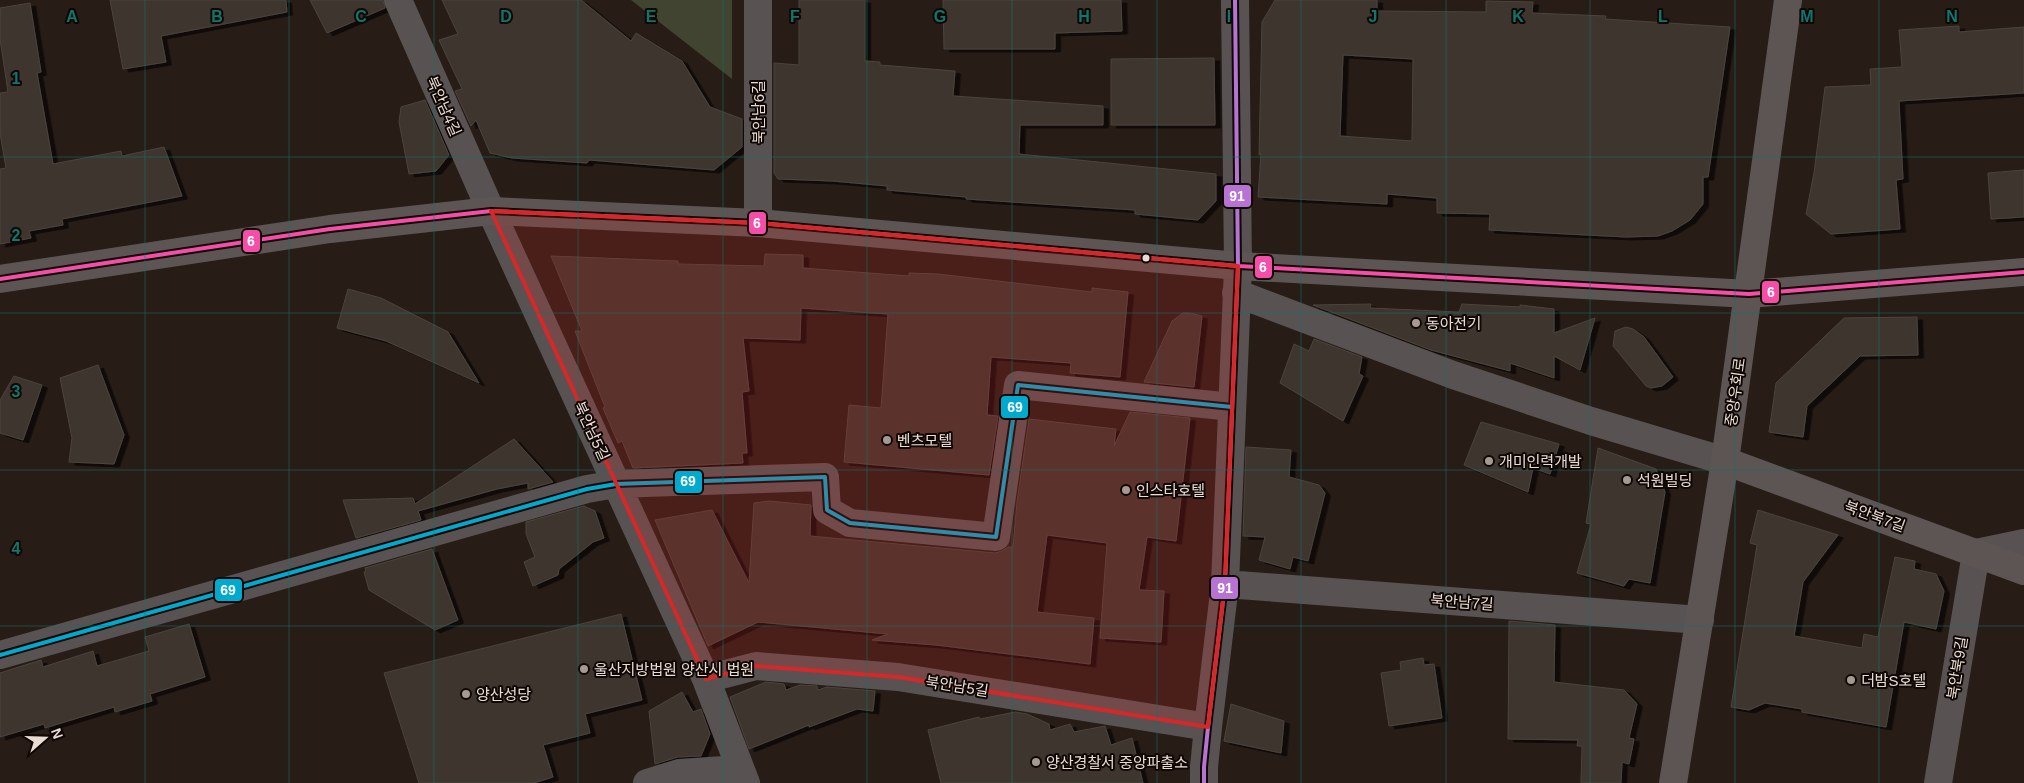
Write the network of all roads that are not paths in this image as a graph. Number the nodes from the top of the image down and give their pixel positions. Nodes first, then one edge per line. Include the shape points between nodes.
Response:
1 (398, 0) edge
2 (758, 0) edge
3 (1235, 0) edge
4 (1788, 0) edge
5 (491, 211) junction
6 (758, 223) junction
7 (1238, 266) junction
8 (2024, 272) edge
9 (0, 279) edge
10 (1236, 293) junction
11 (1749, 294) junction
12 (1232, 407) junction
13 (1725, 461) junction
14 (616, 484) junction
15 (2024, 543) edge
16 (1976, 553) junction
17 (2024, 571) edge
18 (1226, 584) junction
19 (1700, 620) junction
20 (0, 655) edge
21 (706, 679) junction
22 (1208, 727) junction
23 (743, 776) edge
24 (647, 783) edge
25 (1204, 783) edge
26 (1673, 783) edge
27 (1938, 783) edge

1 - 5 street, 북안남4길
2 - 6 street, 북안남6길
3 - 7 street
4 - 11 main road, 중앙우회로
5 - 6 main road
5 - 9 main road via 330,228
5 - 14 street, 북안남5길
6 - 7 main road
7 - 10 street
7 - 11 main road
8 - 11 main road
10 - 12 street
10 - 13 street via 1453,375
11 - 13 main road, 중앙우회로
12 - 14 street via 1018,385 996,537 850,524 827,510 825,477
12 - 18 street
13 - 16 main road, 북안북7길
13 - 19 main road, 중앙우회로
14 - 20 street
14 - 21 street, 북안남5길
15 - 16 street
16 - 17 main road, 북안북7길
16 - 27 street, 북안북9길
18 - 19 street, 북안남7길
18 - 22 street
19 - 26 main road, 중앙우회로
21 - 22 street, 북안남5길 via 756,666 898,677
21 - 23 street, 북안남5길
22 - 25 street
23 - 24 street via 679,773

